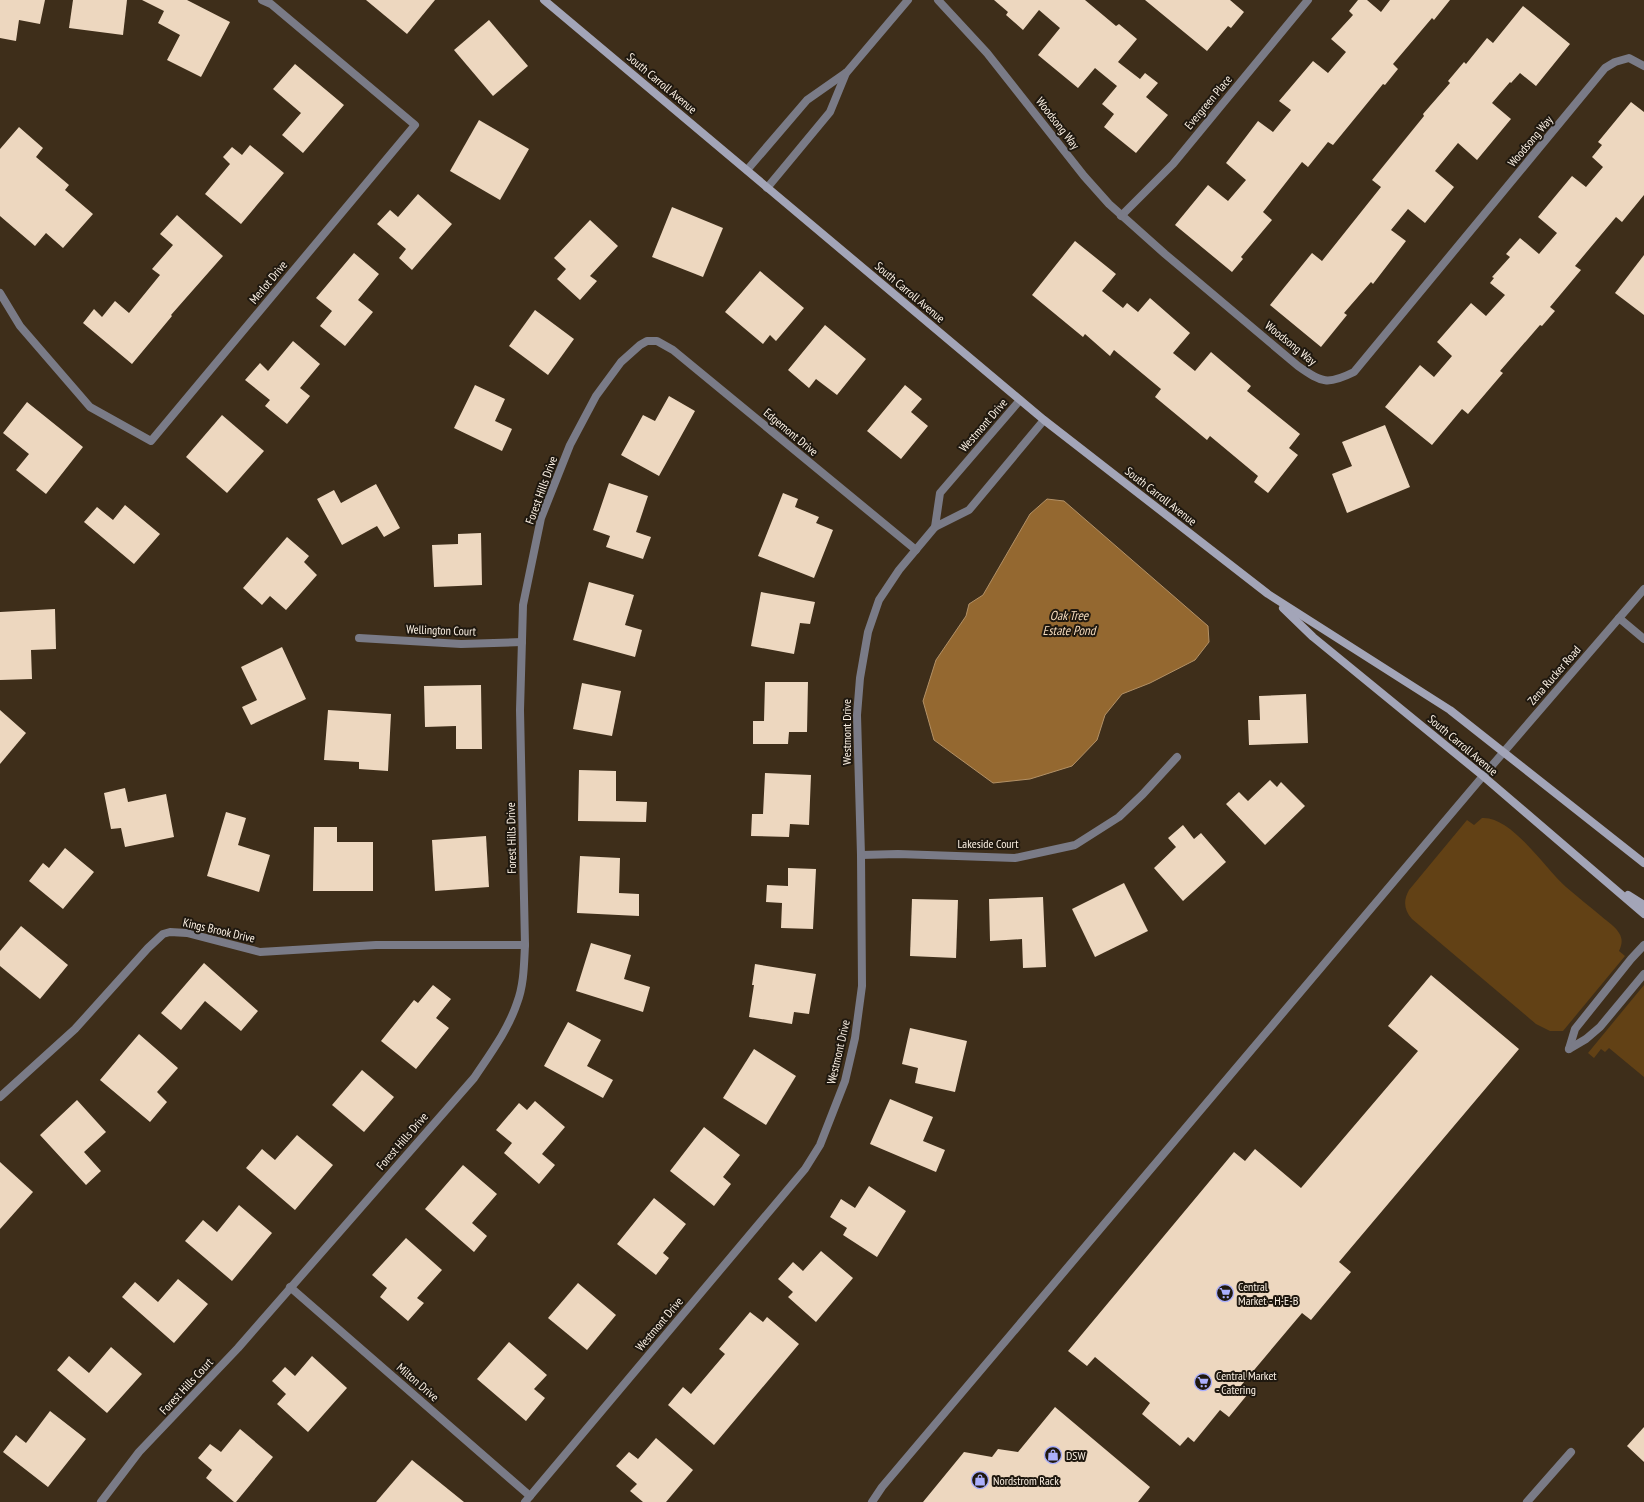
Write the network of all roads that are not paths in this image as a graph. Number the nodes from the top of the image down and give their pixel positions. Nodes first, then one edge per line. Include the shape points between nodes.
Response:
1 (262, 0) edge
2 (544, 0) edge
3 (908, 0) edge
4 (938, 0) edge
5 (1308, 0) edge
6 (1644, 66) edge
7 (847, 72) junction
8 (747, 170) junction
9 (768, 188) junction
10 (1121, 216) junction
11 (0, 292) edge
12 (647, 341) joint
13 (1020, 400) junction
14 (1044, 420) junction
15 (936, 527) junction
16 (916, 550) junction
17 (1644, 589) edge
18 (1268, 594) junction
19 (1619, 618) junction
20 (358, 638) dead end
21 (1644, 639) edge
22 (522, 642) junction
23 (1504, 752) junction
24 (1177, 757) dead end
25 (1483, 776) junction
26 (861, 855) junction
27 (1644, 863) edge
28 (1590, 868) junction
29 (1644, 905) edge
30 (1644, 914) edge
31 (525, 945) junction
32 (1644, 945) edge
33 (1644, 974) edge
34 (0, 1097) edge
35 (290, 1287) junction
36 (1571, 1452) dead end
37 (528, 1499) edge
38 (101, 1502) edge
39 (872, 1502) edge
40 (1527, 1502) edge

1 - 11 street, Merlot Drive via 415,126 151,441 90,406 20,326
2 - 8 main road, South Carroll Avenue
3 - 7 street
4 - 10 street, Woodsong Way via 987,53 1084,176
5 - 10 street, Evergreen Place via 1173,164
6 - 10 street, Woodsong Way via 1629,58 1605,68 1354,372 1341,378 1326,381 1314,377 1298,366
7 - 8 street via 807,100
7 - 9 street via 830,112
8 - 9 main road, South Carroll Avenue
9 - 13 main road, South Carroll Avenue
12 - 16 street, Edgemont Drive via 657,341 673,350
12 - 22 street, Forest Hills Drive via 621,362 596,396 570,445 541,518 523,605
13 - 14 main road, South Carroll Avenue
13 - 15 street, Westmont Drive via 940,493
14 - 15 street, Westmont Drive via 969,510
14 - 18 main road, South Carroll Avenue
15 - 16 street, Westmont Drive
16 - 26 street, Westmont Drive via 879,600 868,632 857,715
17 - 19 street, Zena Rucker Road
18 - 23 main road, South Carroll Avenue via 1450,710
18 - 25 main road, South Carroll Avenue via 1313,636
19 - 21 street
19 - 23 street, Zena Rucker Road
20 - 22 street, Wellington Court via 461,644
22 - 31 street, Forest Hills Drive via 520,710
23 - 25 street, Zena Rucker Road
23 - 27 main road, South Carroll Avenue
24 - 26 street, Lakeside Court via 1119,817 1075,845 1015,858
25 - 28 main road, South Carroll Avenue
25 - 39 street, Zena Rucker Road via 882,1487
26 - 37 street, Westmont Drive via 862,986 855,1038 845,1081 820,1145 805,1170
28 - 29 main road
28 - 30 main road, South Carroll Avenue
31 - 34 street, Kings Brook Drive via 376,945 260,952 187,933 163,934 75,1028
31 - 35 street, Forest Hills Drive via 524,972 518,1002 506,1029 474,1078
32 - 33 street via 1575,1029 1569,1049 1600,1027
35 - 37 street, Milton Drive
35 - 38 street, Forest Hills Court via 238,1348 140,1452
36 - 40 street

